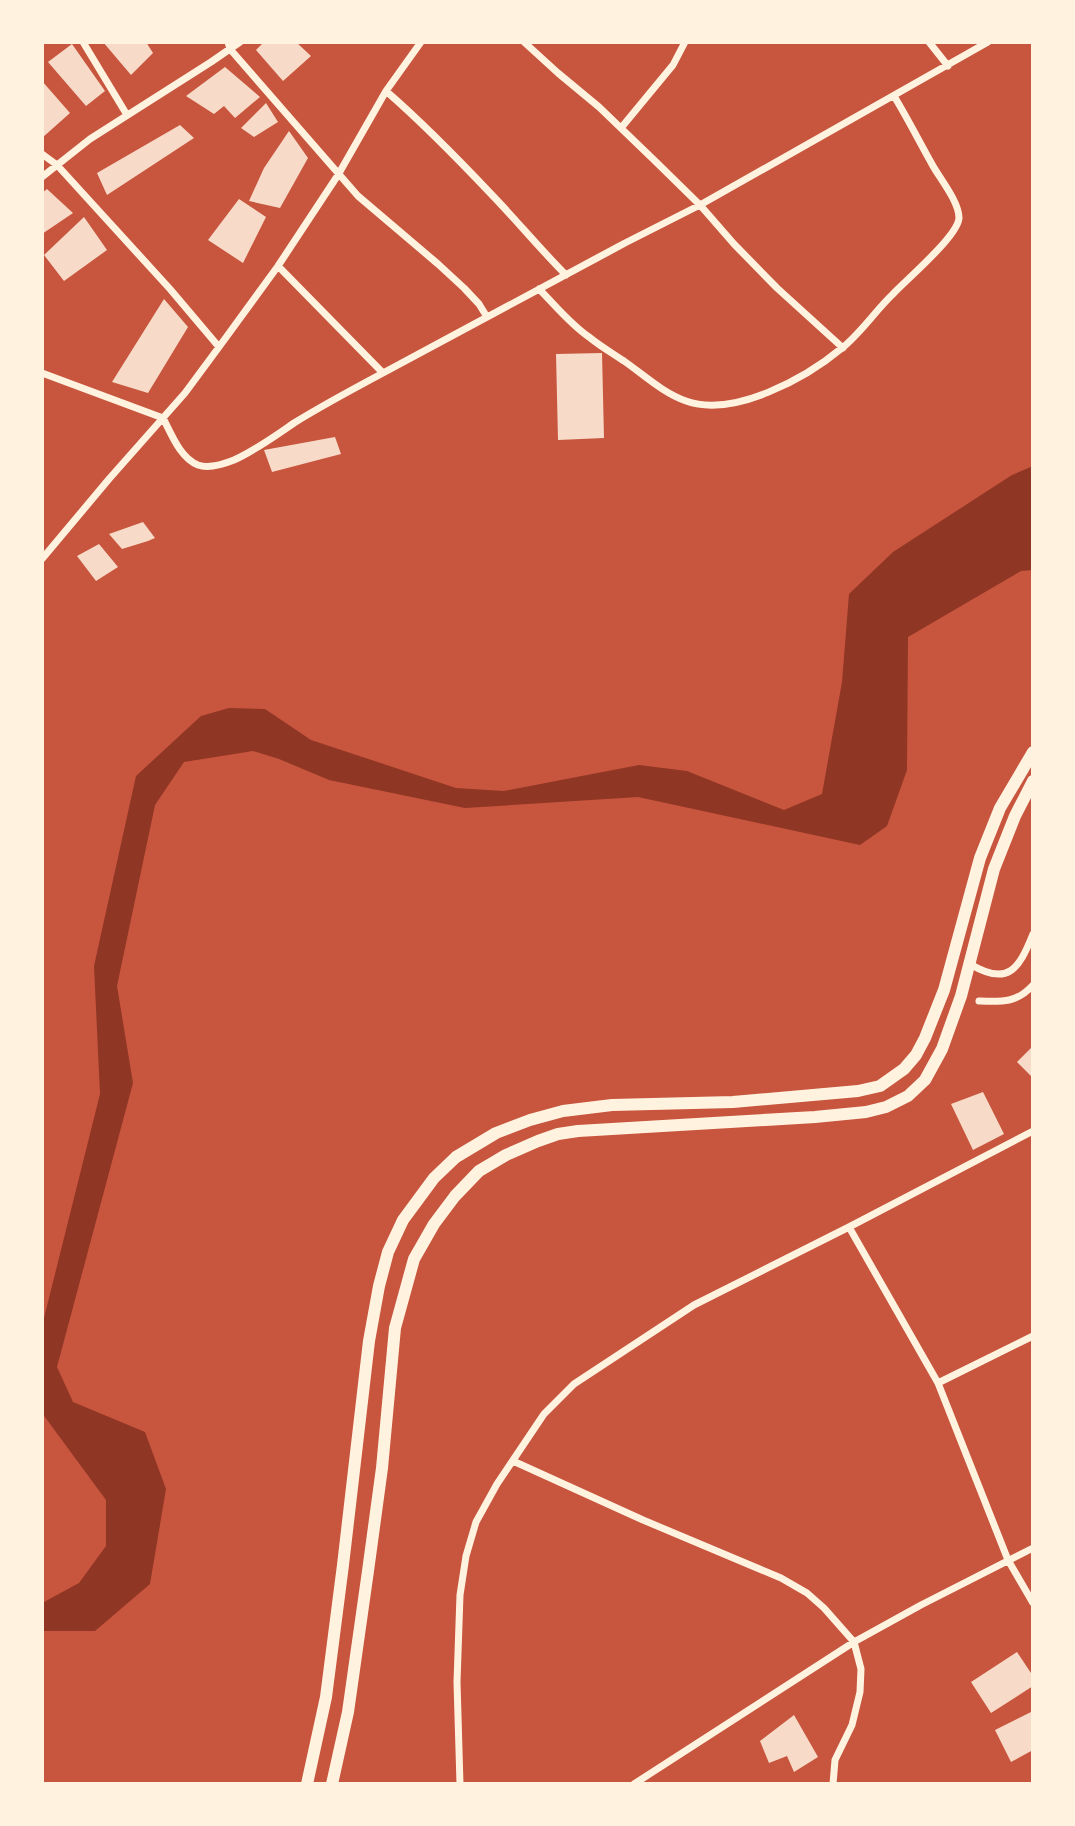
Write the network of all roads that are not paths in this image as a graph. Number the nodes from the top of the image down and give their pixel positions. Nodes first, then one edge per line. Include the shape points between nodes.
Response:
1 (83, 42) edge
2 (240, 42) edge
3 (421, 42) edge
4 (524, 42) edge
5 (685, 42) edge
6 (929, 42) edge
7 (988, 42) edge
8 (229, 46) edge
9 (948, 66) junction
10 (386, 91) junction
11 (894, 96) junction
12 (127, 115) junction
13 (621, 128) junction
14 (42, 153) edge
15 (57, 165) junction
16 (338, 175) junction
17 (42, 177) edge
18 (700, 205) junction
19 (278, 266) junction
20 (566, 275) junction
21 (539, 289) junction
22 (488, 317) junction
23 (219, 348) junction
24 (843, 348) junction
25 (42, 373) edge
26 (383, 373) junction
27 (163, 418) junction
28 (42, 559) edge
29 (1033, 752) edge
30 (1033, 781) edge
31 (1033, 934) edge
32 (970, 964) junction
33 (1033, 985) edge
34 (979, 1001) dead end
35 (1033, 1131) edge
36 (849, 1227) junction
37 (1033, 1336) edge
38 (366, 1364) junction
39 (392, 1366) junction
40 (938, 1382) junction
41 (513, 1461) junction
42 (1033, 1548) edge
43 (1008, 1560) junction
44 (1033, 1603) edge
45 (335, 1625) junction
46 (360, 1628) junction
47 (854, 1642) junction
48 (307, 1784) edge
49 (332, 1784) edge
50 (460, 1784) edge
51 (634, 1784) edge
52 (833, 1784) edge

1 - 12 street
2 - 8 street
3 - 10 street
4 - 13 street
5 - 13 street via 673,65
6 - 9 street
7 - 9 street
8 - 12 street
8 - 16 street
9 - 11 street
10 - 16 street
10 - 20 street
11 - 18 street
11 - 24 street via 951,197 958,223
12 - 15 street
13 - 18 street
14 - 15 street
15 - 17 street
15 - 23 street
16 - 19 street
16 - 22 street via 464,288
18 - 20 street
18 - 24 street via 755,267
19 - 23 street
19 - 26 street
20 - 21 street
21 - 22 street
21 - 24 street via 587,336 689,402 734,404 799,379
22 - 26 street
23 - 27 street
25 - 27 street
26 - 27 street via 219,465 198,465 191,460
27 - 28 street
29 - 38 main road via 1000,808 980,859 948,991 916,1055 904,1069 880,1086 858,1091 733,1102 612,1105 563,1111 496,1133 456,1157 402,1220 379,1286
30 - 32 main road via 994,869
31 - 32 street via 1021,960 1009,972 983,971
32 - 39 main road via 942,1049 925,1080 886,1107 815,1117 558,1134 506,1154 479,1171 434,1224 414,1259 396,1328
33 - 34 street via 1020,997
35 - 36 street
36 - 40 street
36 - 41 street via 694,1305 574,1384 544,1413
37 - 40 street
38 - 39 main road
38 - 45 main road
39 - 46 main road
40 - 43 street
41 - 47 street via 781,1578 807,1593
41 - 50 street via 476,1522 466,1556 457,1682
42 - 43 street
43 - 44 street
43 - 47 street
45 - 46 main road
45 - 48 main road via 326,1697
46 - 49 main road
47 - 51 street
47 - 52 street via 861,1669 860,1692 852,1725 835,1760

